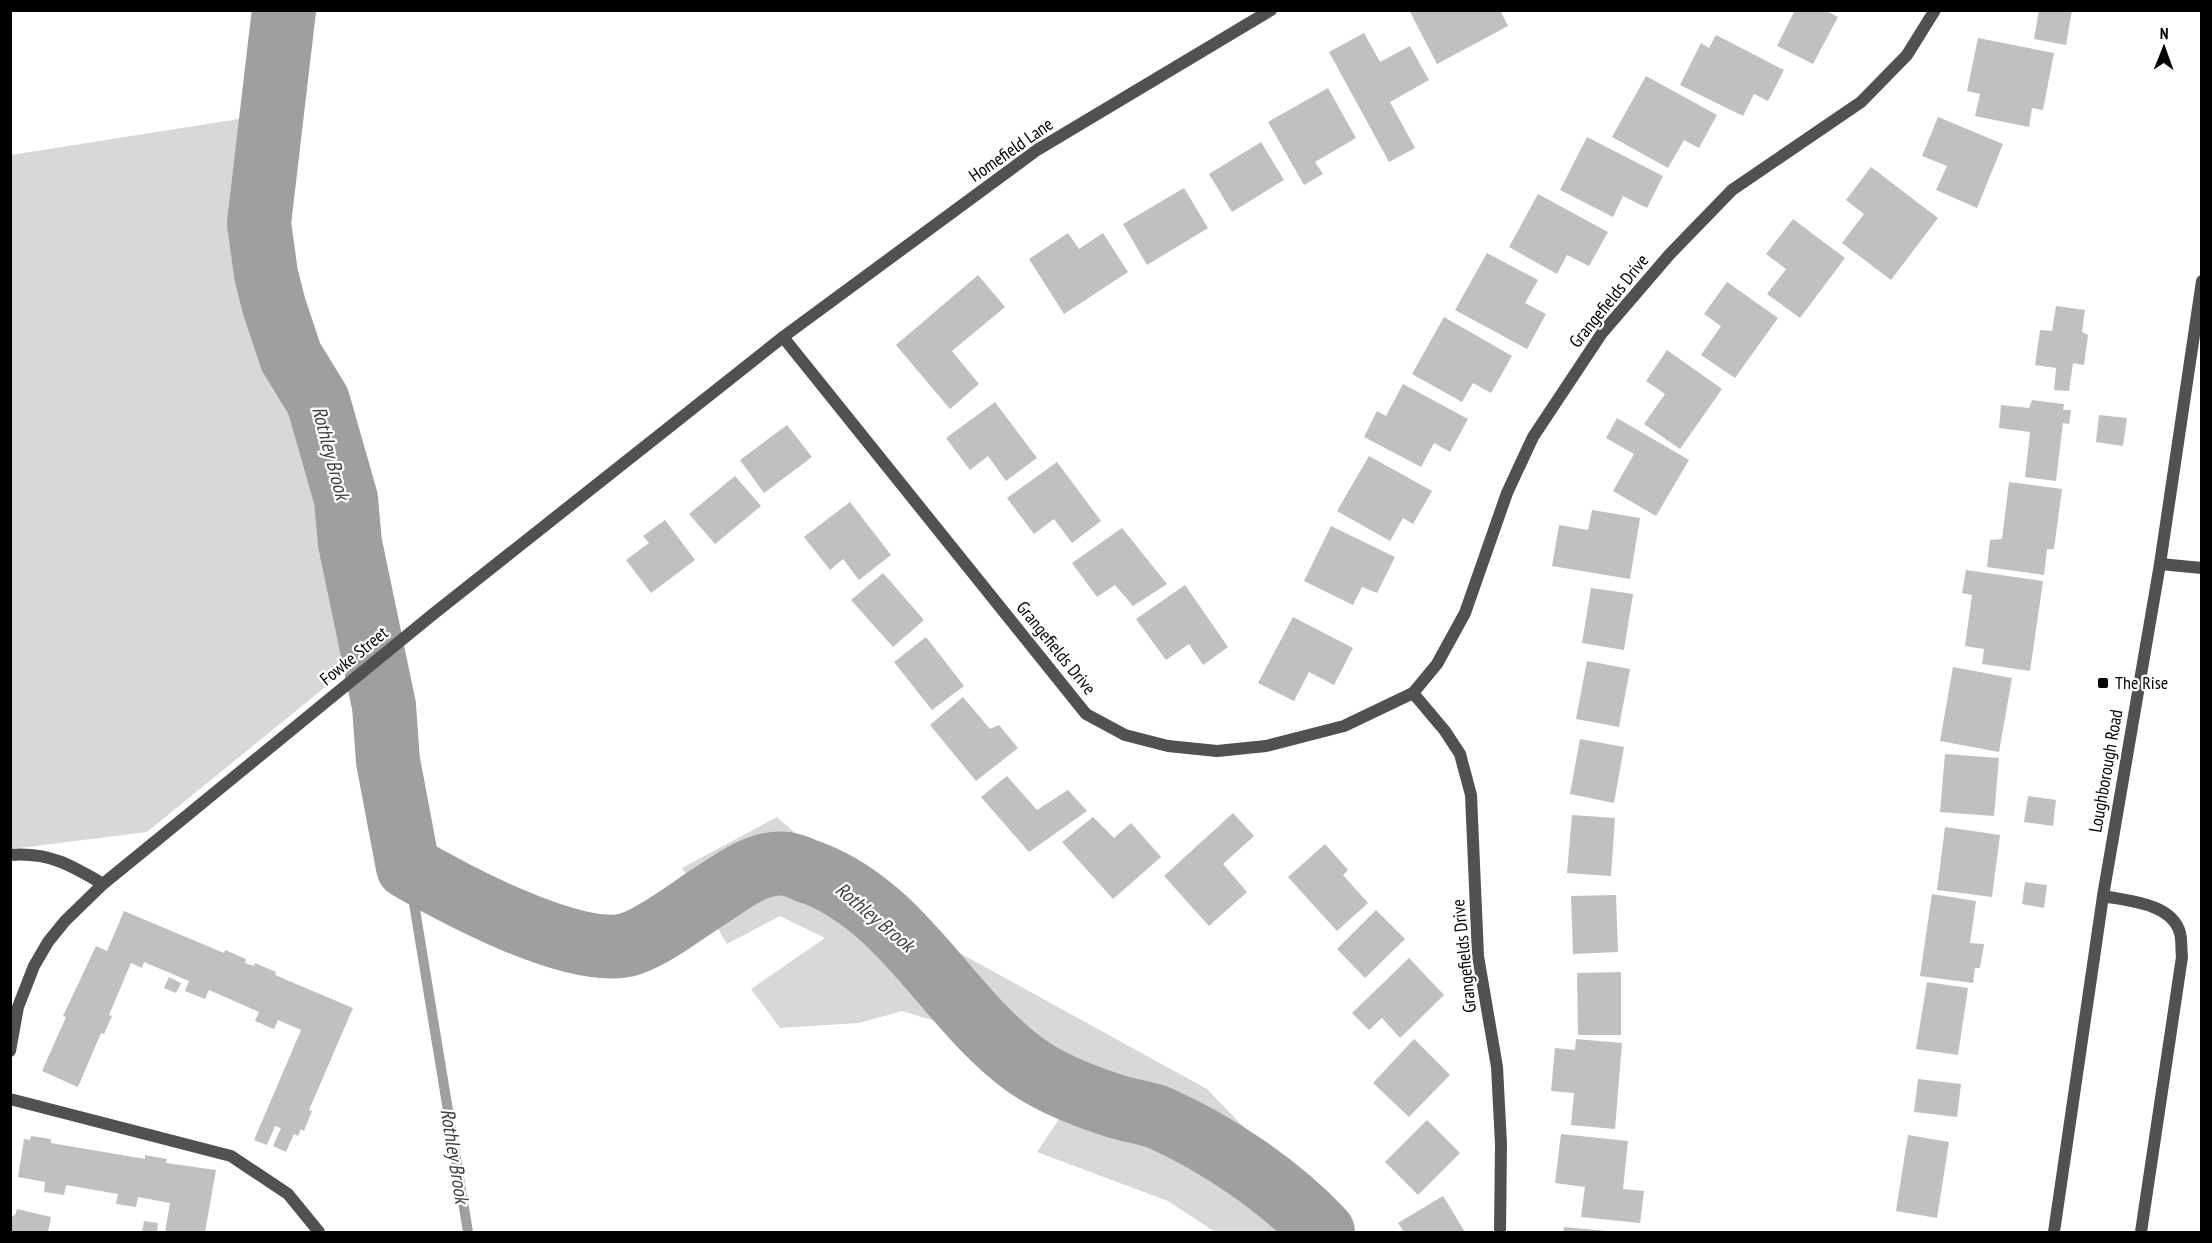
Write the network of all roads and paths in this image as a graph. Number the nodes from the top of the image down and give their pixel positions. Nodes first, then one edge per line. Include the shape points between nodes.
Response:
1 (1271, 10) edge
2 (1935, 10) edge
3 (2202, 281) edge
4 (783, 337) junction
5 (2160, 564) junction
6 (2202, 568) edge
7 (1413, 693) junction
8 (10, 855) edge
9 (104, 884) junction
10 (2103, 896) junction
11 (10, 1051) edge
12 (10, 1099) edge
13 (319, 1233) edge
14 (1500, 1233) edge
15 (2054, 1233) edge
16 (2141, 1233) edge

1 - 4 street, Homefield Lane via 1037,150
2 - 7 street, Grangefields Drive via 1907,55 1861,102 1732,190 1602,333 1533,437 1507,493 1465,613 1437,664
3 - 5 street, Loughborough Road
4 - 7 street, Grangefields Drive via 1086,714 1125,735 1168,746 1217,751 1266,746 1344,726
4 - 9 street, Fowke Street via 432,615
5 - 6 street
5 - 10 street, Loughborough Road
7 - 14 street, Grangefields Drive via 1460,754 1471,795 1478,956 1497,1067 1502,1144
8 - 9 street via 64,861
9 - 11 street, Fowke Street via 65,921 34,966 18,1007
10 - 15 street, Loughborough Road
10 - 16 street via 2151,906 2169,916 2180,932 2182,957
12 - 13 street via 231,1156 288,1194

